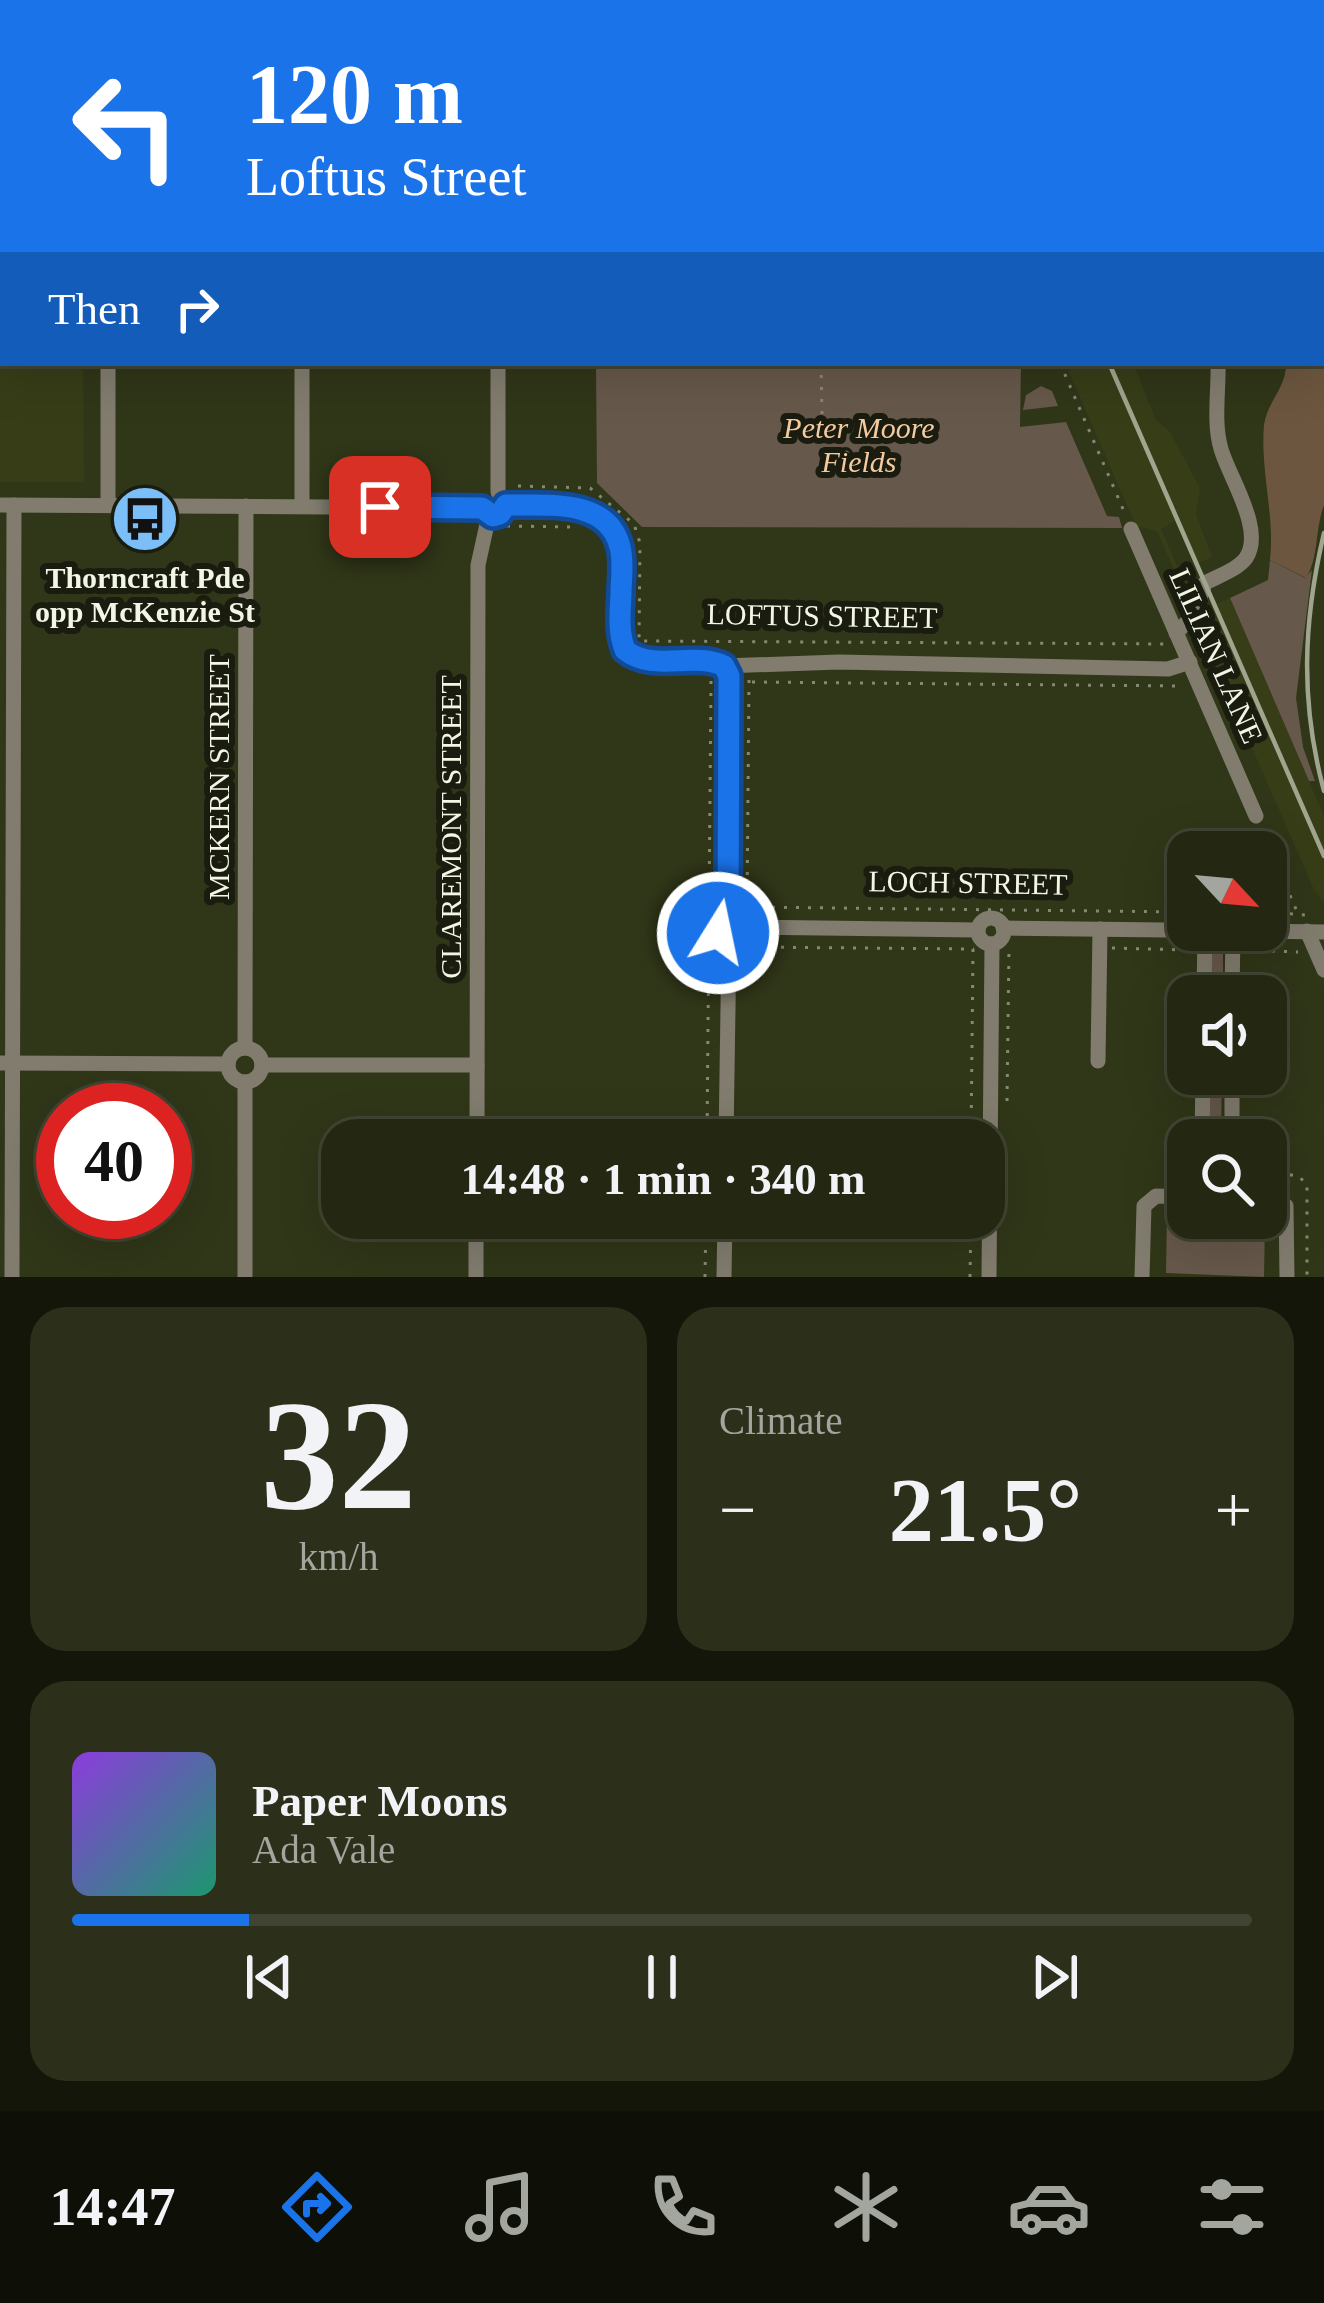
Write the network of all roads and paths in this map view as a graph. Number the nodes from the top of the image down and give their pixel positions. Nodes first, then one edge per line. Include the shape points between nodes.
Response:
1 (108, 366) edge
2 (302, 366) edge
3 (498, 366) edge
4 (821, 366) edge
5 (1061, 366) edge
6 (1218, 366) edge
7 (823, 464) dead end
8 (518, 486) dead end
9 (502, 498) junction
10 (7, 505) edge
11 (108, 505) junction
12 (246, 506) junction
13 (302, 506) junction
14 (485, 512) junction
15 (507, 526) dead end
16 (573, 527) dead end
17 (1131, 529) joint
18 (1176, 632) junction
19 (750, 642) junction
20 (750, 662) junction
21 (1190, 662) junction
22 (724, 666) junction
23 (711, 681) dead end
24 (749, 682) junction
25 (1200, 686) junction
26 (1256, 817) joint
27 (1167, 912) edge
28 (728, 913) junction
29 (1287, 913) edge
30 (1298, 913) junction
31 (746, 927) junction
32 (1004, 928) junction
33 (1100, 929) junction
34 (978, 930) junction
35 (1167, 930) edge
36 (1315, 932) edge
37 (737, 944) junction
38 (992, 944) junction
39 (1104, 948) dead end
40 (1167, 950) edge
41 (1287, 951) edge
42 (1316, 951) junction
43 (1324, 970) edge
44 (245, 1048) junction
45 (1098, 1060) dead end
46 (6, 1064) edge
47 (228, 1064) junction
48 (262, 1065) junction
49 (476, 1065) junction
50 (245, 1082) junction
51 (476, 1119) edge
52 (707, 1119) edge
53 (727, 1119) edge
54 (971, 1119) edge
55 (1167, 1196) edge
56 (476, 1239) edge
57 (706, 1239) edge
58 (724, 1239) edge
59 (970, 1239) edge
60 (1286, 1239) edge
61 (13, 1277) edge
62 (244, 1277) edge
63 (476, 1277) edge
64 (706, 1277) edge
65 (724, 1277) edge
66 (970, 1277) edge
67 (989, 1277) edge
68 (1142, 1277) edge
69 (1287, 1277) edge

1 - 11 street
2 - 13 street
3 - 9 street
4 - 7 path
5 - 17 path
6 - 18 street via 1221,449 1251,545 1235,567 1205,583 1194,615
8 - 19 path, LOFTUS STREET via 590,488 638,530 639,640
9 - 14 street via 500,514
9 - 22 street, LOFTUS STREET via 599,516 621,548 625,650 641,660
10 - 11 street
10 - 46 street
11 - 12 street
12 - 13 street
12 - 44 street, MCKERN STREET
13 - 14 street
14 - 49 street, CLAREMONT STREET via 478,566
15 - 16 path
17 - 18 street, LILIAN LANE
18 - 19 path, LOFTUS STREET via 1159,646
18 - 21 street, LILIAN LANE
19 - 20 path
20 - 21 street, LOFTUS STREET via 1168,669
20 - 22 street, LOFTUS STREET
20 - 24 path
21 - 25 street, LILIAN LANE
22 - 28 street
23 - 52 path
24 - 25 path
24 - 27 path, LOCH STREET via 747,907
25 - 26 street, LILIAN LANE
26 - 30 path
28 - 31 street
28 - 37 street via 717,928
29 - 30 path
30 - 36 path
31 - 34 street, LOCH STREET
31 - 37 street
32 - 33 street, LOCH STREET
32 - 34 street via 992,918
32 - 38 street
33 - 35 street, LOCH STREET
33 - 45 street
34 - 38 street
36 - 42 street
37 - 53 street
37 - 54 path via 973,949
38 - 67 street
39 - 40 path
41 - 42 path
42 - 43 street
44 - 47 street
44 - 48 street
46 - 47 street
46 - 61 street
47 - 50 street
48 - 49 street
48 - 50 street
49 - 51 street, CLAREMONT STREET
50 - 62 street
55 - 68 street via 1144,1207
56 - 63 street
57 - 64 path
58 - 65 street
59 - 66 path
60 - 69 street

